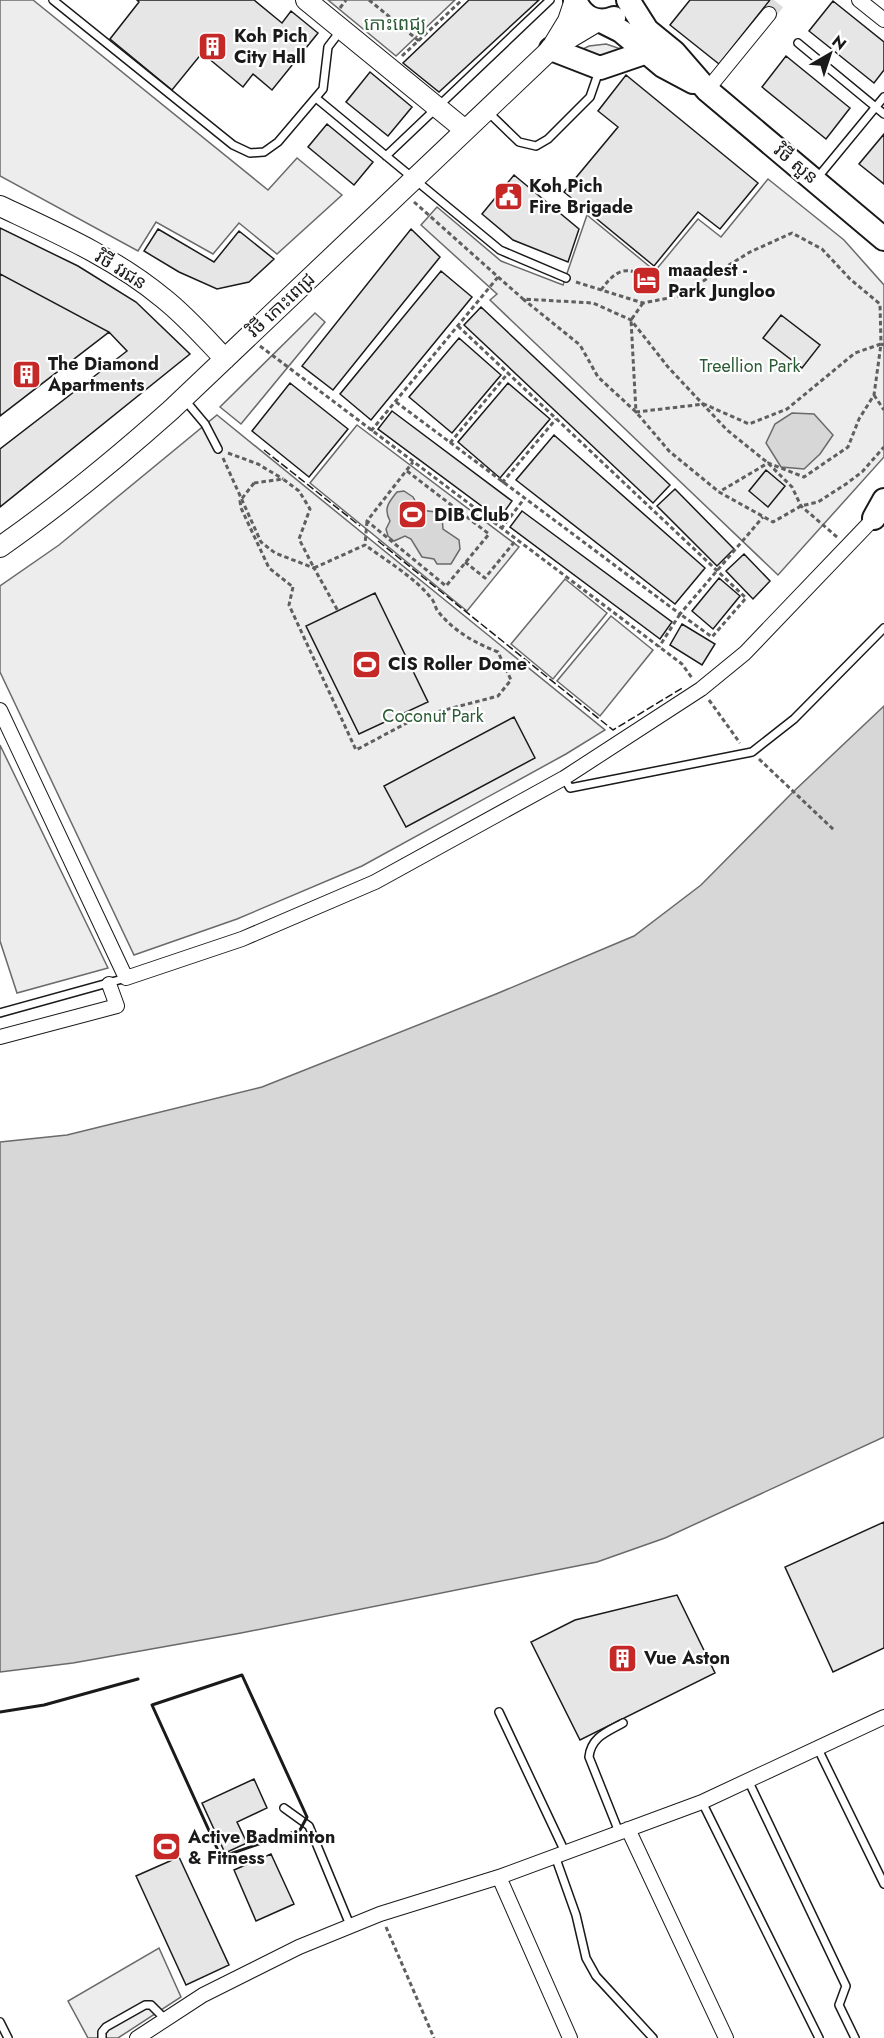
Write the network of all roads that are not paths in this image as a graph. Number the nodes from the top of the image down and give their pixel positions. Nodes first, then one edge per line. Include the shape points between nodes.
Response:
1 (53, 0) edge
2 (306, 0) edge
3 (550, 0) edge
4 (575, 0) edge
5 (628, 0) edge
6 (859, 0) edge
7 (769, 14) tunnel mouth
8 (599, 21) junction
9 (884, 21) edge
10 (341, 29) junction
11 (798, 43) dead end
12 (551, 49) junction
13 (647, 52) junction
14 (600, 68) junction
15 (707, 90) junction
16 (884, 97) edge
17 (316, 98) junction
18 (436, 106) junction
19 (876, 107) junction
20 (486, 111) junction
21 (884, 114) edge
22 (465, 130) junction
23 (386, 156) junction
24 (816, 179) junction
25 (408, 185) junction
26 (0, 206) edge
27 (884, 239) edge
28 (566, 278) road end
29 (225, 359) junction
30 (183, 398) junction
31 (218, 449) road end
32 (881, 508) edge
33 (0, 548) edge
34 (884, 628) edge
35 (0, 710) edge
36 (564, 777) junction
37 (126, 978) junction
38 (109, 984) junction
39 (0, 1013) edge
40 (0, 1037) edge
41 (499, 1712) dead end
42 (884, 1717) edge
43 (622, 1723) dead end
44 (818, 1749) junction
45 (748, 1780) junction
46 (702, 1802) junction
47 (284, 1808) dead end
48 (624, 1831) junction
49 (560, 1854) junction
50 (499, 1877) junction
51 (884, 1884) edge
52 (350, 1925) junction
53 (166, 2020) junction
54 (0, 2022) edge
55 (8, 2038) edge
56 (102, 2038) edge
57 (137, 2038) edge
58 (570, 2038) edge
59 (653, 2038) edge
60 (726, 2038) edge
61 (819, 2038) edge
62 (855, 2038) edge

1 - 17 lane via 233,145 250,153 264,152 278,142
2 - 10 main road
3 - 18 lane
4 - 8 main road, វិថី សួន via 585,16
4 - 12 main road, វិថី កោះពេជ្រ
5 - 8 main road via 617,16
5 - 15 main road, វិថី សួន via 647,30 674,52
6 - 9 street
7 - 15 street
8 - 12 main road, វិថី កោះពេជ្រ
8 - 13 main road, វិថី សួន via 621,31
10 - 17 lane via 328,47 323,89
10 - 18 main road
11 - 19 lane
12 - 14 main road
12 - 20 main road, វិថី កោះពេជ្រ
13 - 14 main road
13 - 15 main road, វិថី សួន via 663,66
14 - 20 lane via 590,97 536,146 519,141
15 - 24 main road, វិថី សួន
16 - 19 lane
17 - 23 lane
18 - 22 main road
18 - 23 lane
19 - 21 lane
19 - 24 lane
20 - 22 main road, វិថី កោះពេជ្រ
22 - 25 main road, វិថី កោះពេជ្រ
23 - 25 lane
24 - 27 main road, វិថី សួន
25 - 28 lane via 500,250
25 - 29 main road, វិថី កោះពេជ្រ
26 - 29 main road, វិថី វរជន via 141,281 184,315
29 - 30 main road, វិថី កោះពេជ្រ
30 - 31 lane via 206,424
30 - 33 main road, វិថី កោះពេជ្រ via 57,507
32 - 36 street via 745,653 701,689
34 - 36 lane via 794,719 752,752 570,788
35 - 37 street
36 - 37 street via 375,882 242,939
37 - 38 lane
38 - 39 lane
38 - 40 street via 117,1006
41 - 49 lane
42 - 44 street
43 - 48 lane via 596,1738 589,1757
44 - 45 street
44 - 51 lane
45 - 46 street
45 - 62 lane via 846,1986 839,2005
46 - 48 street
46 - 61 lane
47 - 52 lane via 309,1826
48 - 49 street
48 - 60 street
49 - 50 street
49 - 59 lane via 586,1958 596,1976
50 - 52 street
50 - 58 street
52 - 53 street via 244,1972
53 - 56 lane via 151,2005 145,2005 106,2027
53 - 57 street
54 - 55 lane

